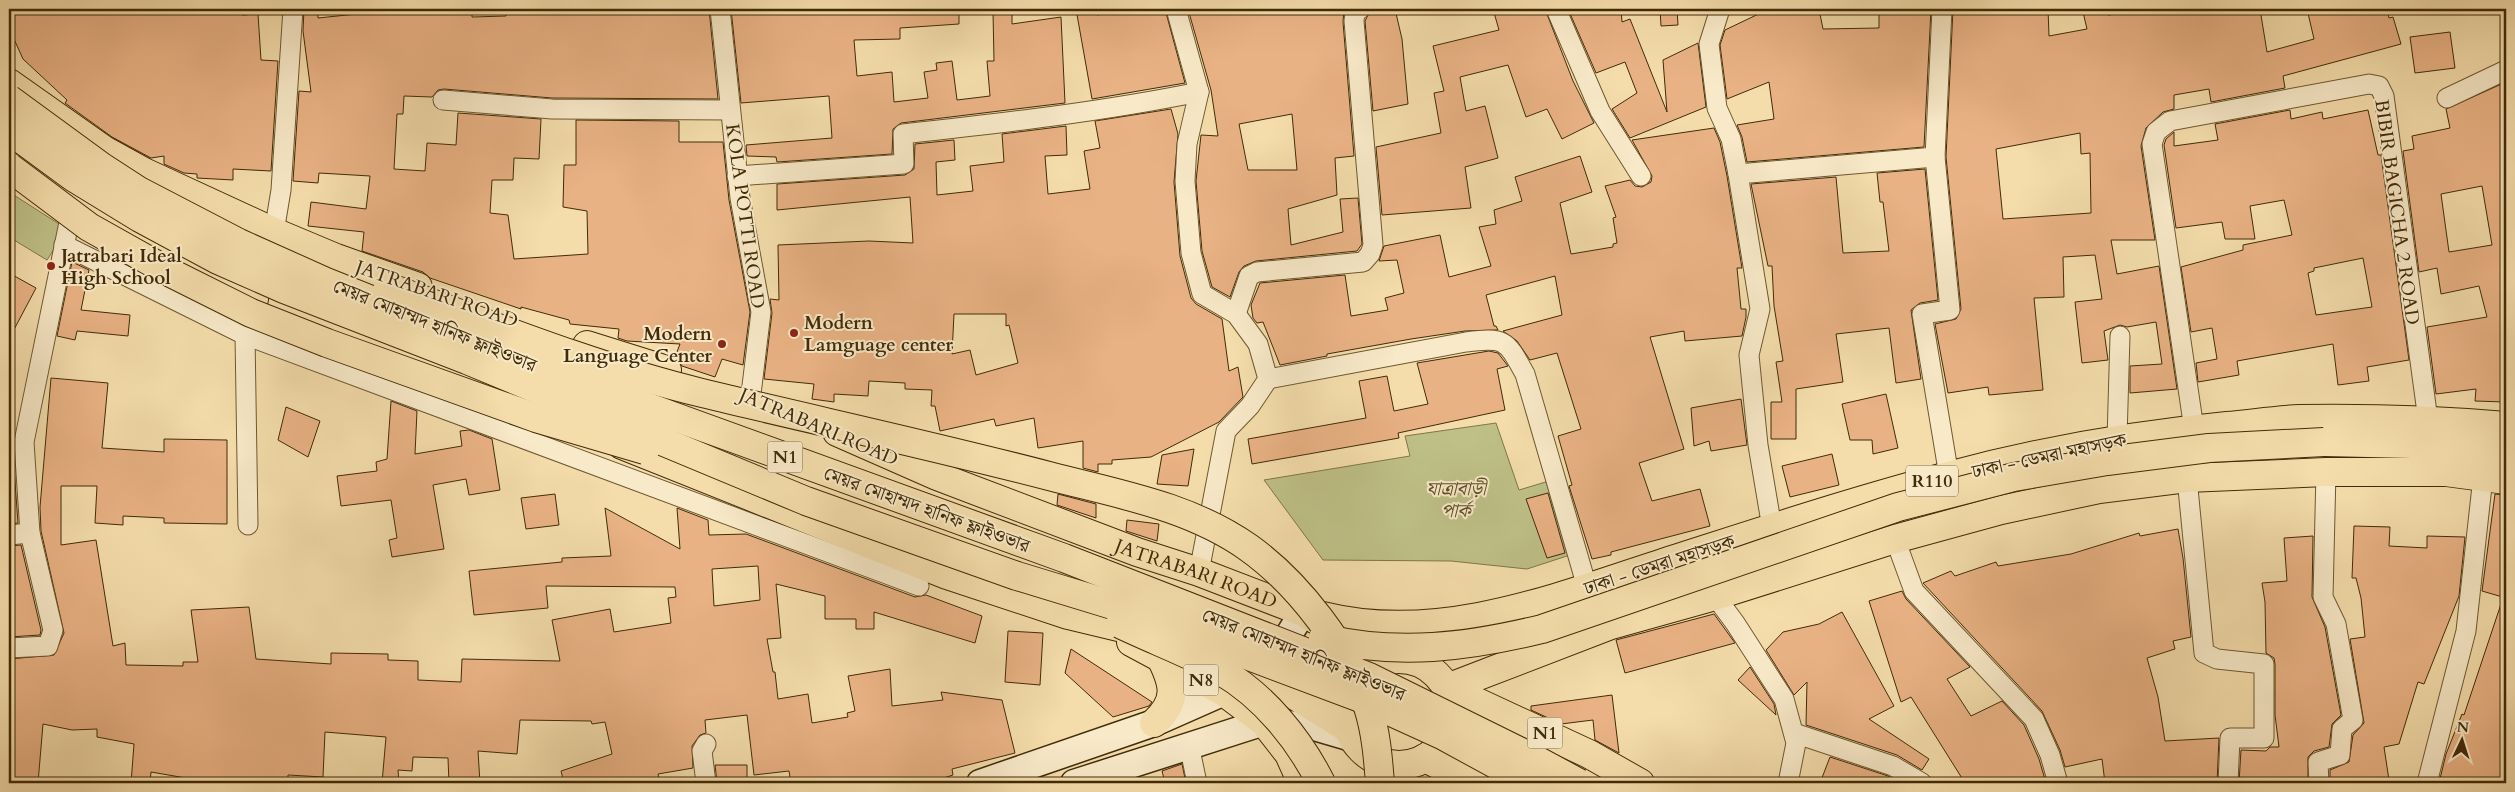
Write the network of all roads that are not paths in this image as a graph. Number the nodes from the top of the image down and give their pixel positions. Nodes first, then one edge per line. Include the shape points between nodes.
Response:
1 (293, 9) edge
2 (720, 9) edge
3 (1176, 9) edge
4 (1360, 9) edge
5 (1556, 9) edge
6 (1720, 9) edge
7 (1942, 9) edge
8 (2506, 70) edge
9 (9, 83) edge
10 (1199, 92) junction
11 (2447, 98) dead end
12 (9, 99) edge
13 (444, 100) dead end
14 (730, 110) junction
15 (9, 130) edge
16 (9, 144) edge
17 (1935, 157) junction
18 (9, 167) edge
19 (1738, 174) junction
20 (737, 176) junction
21 (1641, 176) dead end
22 (139, 190) junction
23 (74, 196) junction
24 (274, 232) junction
25 (64, 245) junction
26 (1236, 314) junction
27 (245, 335) junction
28 (2120, 336) dead end
29 (1268, 379) junction
30 (751, 394) junction
31 (2428, 420) junction
32 (2506, 426) edge
33 (2194, 429) junction
34 (2117, 439) junction
35 (17, 442) edge
36 (2506, 452) edge
37 (2326, 472) junction
38 (1949, 476) junction
39 (2187, 478) junction
40 (2494, 479) edge
41 (806, 501) junction
42 (248, 525) dead end
43 (1772, 528) junction
44 (30, 532) junction
45 (9, 535) edge
46 (1895, 539) junction
47 (1064, 558) junction
48 (1199, 572) junction
49 (1017, 576) junction
50 (919, 586) dead end
51 (1587, 587) junction
52 (1715, 596) junction
53 (1303, 612) junction
54 (1068, 615) junction
55 (9, 648) edge
56 (1160, 656) junction
57 (1515, 661) junction
58 (1378, 664) junction
59 (1263, 676) junction
60 (1447, 688) junction
61 (1224, 692) junction
62 (1504, 715) junction
63 (1264, 722) junction
64 (1154, 723) junction
65 (1794, 733) junction
66 (1350, 734) junction
67 (706, 744) dead end
68 (1189, 745) junction
69 (1413, 769) edge
70 (706, 783) edge
71 (980, 783) edge
72 (1074, 783) edge
73 (1198, 783) edge
74 (1302, 783) edge
75 (1321, 783) edge
76 (1380, 783) edge
77 (1475, 783) edge
78 (1530, 783) edge
79 (1580, 783) edge
80 (1640, 783) edge
81 (1788, 783) edge
82 (1922, 783) edge
83 (2058, 783) edge
84 (2228, 783) edge
85 (2319, 783) edge
86 (2427, 783) edge

1 - 24 street via 281,190
2 - 14 street, KOLA POTTI ROAD
3 - 10 street
4 - 26 street via 1355,12 1354,21 1373,245 1370,254 1362,262 1256,272 1249,276
5 - 21 street via 1600,111
6 - 19 street via 1709,44 1718,108 1731,139
7 - 17 street
8 - 11 street
9 - 24 main road, JATRABARI ROAD via 104,150
10 - 20 street via 1144,104 1046,118 904,134 904,164
10 - 26 street via 1187,144 1185,181 1191,253 1202,294
12 - 22 main road, মেয়র মোহাম্মদ হানিফ ফ্লাইওভার / N1, bridge
13 - 14 street via 552,109
14 - 20 street, KOLA POTTI ROAD
15 - 41 main road, মেয়র মোহাম্মদ হানিফ ফ্লাইওভার / N1, bridge via 98,192 218,260 284,290 467,360
16 - 23 main road
17 - 19 street
17 - 38 street via 1950,310 1922,314
18 - 41 main road, bridge via 89,227 251,313 536,418
19 - 43 street via 1760,309 1749,355 1758,445
20 - 30 street, KOLA POTTI ROAD via 761,312
22 - 47 main road, মেয়র মোহাম্মদ হানিফ ফ্লাইওভার / N1, bridge via 239,243 326,282 562,376
22 - 76 main road, bridge via 314,261 634,374 1160,504 1216,527 1250,548 1279,574 1313,609 1336,644 1368,707 1378,754
23 - 25 street
23 - 54 main road via 162,252 310,324 947,575
24 - 30 main road, JATRABARI ROAD via 364,268 566,338
25 - 27 street
25 - 35 street
26 - 29 street via 1258,344
27 - 42 street
27 - 50 street
28 - 34 street
29 - 48 street via 1250,406 1226,431
29 - 51 street via 1466,342 1491,339 1508,345 1525,374
30 - 48 main road, JATRABARI ROAD via 937,476 1137,552
31 - 32 main road, ঢাকা - ডেমরা মহাসড়ক / R110
31 - 33 main road, ঢাকা - ডেমরা মহাসড়ক / R110 via 2297,419
31 - 33 street, BIBIR BAGICHA 2 ROAD via 2384,96 2379,86 2369,84 2170,121 2156,132 2152,144
33 - 34 main road, ঢাকা - ডেমরা মহাসড়ক / R110
34 - 38 main road, ঢাকা - ডেমরা মহাসড়ক / R110
35 - 44 street
36 - 47 main road, bridge via 2412,444 2324,442 2209,448 2014,477 1898,507 1542,629 1450,647 1373,646 1299,632 1147,579
37 - 39 main road, R110
37 - 40 main road, R110 via 2446,472
37 - 85 street via 2323,597 2336,624 2354,720 2342,729 2340,755 2318,762
38 - 43 main road, ঢাকা - ডেমরা মহাসড়ক / R110
39 - 46 main road, R110 via 2089,492 2001,510
39 - 84 street via 2204,653 2217,659 2264,664 2264,738 2230,738
40 - 86 street via 2466,631
41 - 49 main road, মেয়র মোহাম্মদ হানিফ ফ্লাইওভার / N1, bridge
43 - 51 main road, ঢাকা - ডেমরা মহাসড়ক / R110
44 - 45 street
44 - 55 street via 53,630 48,646
46 - 52 main road, R110
46 - 83 street via 1914,590 2034,719
47 - 79 main road, মেয়র মোহাম্মদ হানিফ ফ্লাইওভার / N1, bridge via 1369,677
48 - 53 main road, JATRABARI ROAD
49 - 75 main road, bridge via 1220,671 1251,692 1288,731
49 - 78 main road, মেয়র মোহাম্মদ হানিফ ফ্লাইওভার / N1, bridge via 1119,607 1363,699 1442,735
51 - 53 main road, ঢাকা - ডেমরা মহাসড়ক / R110 via 1548,600 1457,621 1372,624
52 - 57 main road, R110 via 1611,625
52 - 65 street via 1784,699
53 - 58 main road, JATRABARI ROAD
53 - 59 main road
54 - 56 main road, N8
54 - 59 main road via 1163,638
56 - 61 main road, N8
56 - 64 main road via 1172,686 1171,700 1167,711
57 - 60 main road, R110
57 - 62 main road via 1507,671 1501,690
58 - 59 main road
58 - 60 main road via 1401,660 1418,663 1436,673
58 - 66 main road via 1360,676 1352,688 1346,715
59 - 61 main road
59 - 66 main road
60 - 62 main road, N1
60 - 69 main road via 1452,712 1450,726 1436,750
61 - 63 main road, N8
61 - 64 main road
62 - 80 main road, N1 via 1589,754
63 - 66 main road via 1311,726
63 - 68 main road
63 - 74 main road, N8 via 1289,754
64 - 71 main road
65 - 81 street via 1796,743
65 - 82 street via 1893,766
66 - 69 main road via 1366,754 1375,759
67 - 70 street via 702,751
68 - 72 main road
68 - 73 street
69 - 77 main road

